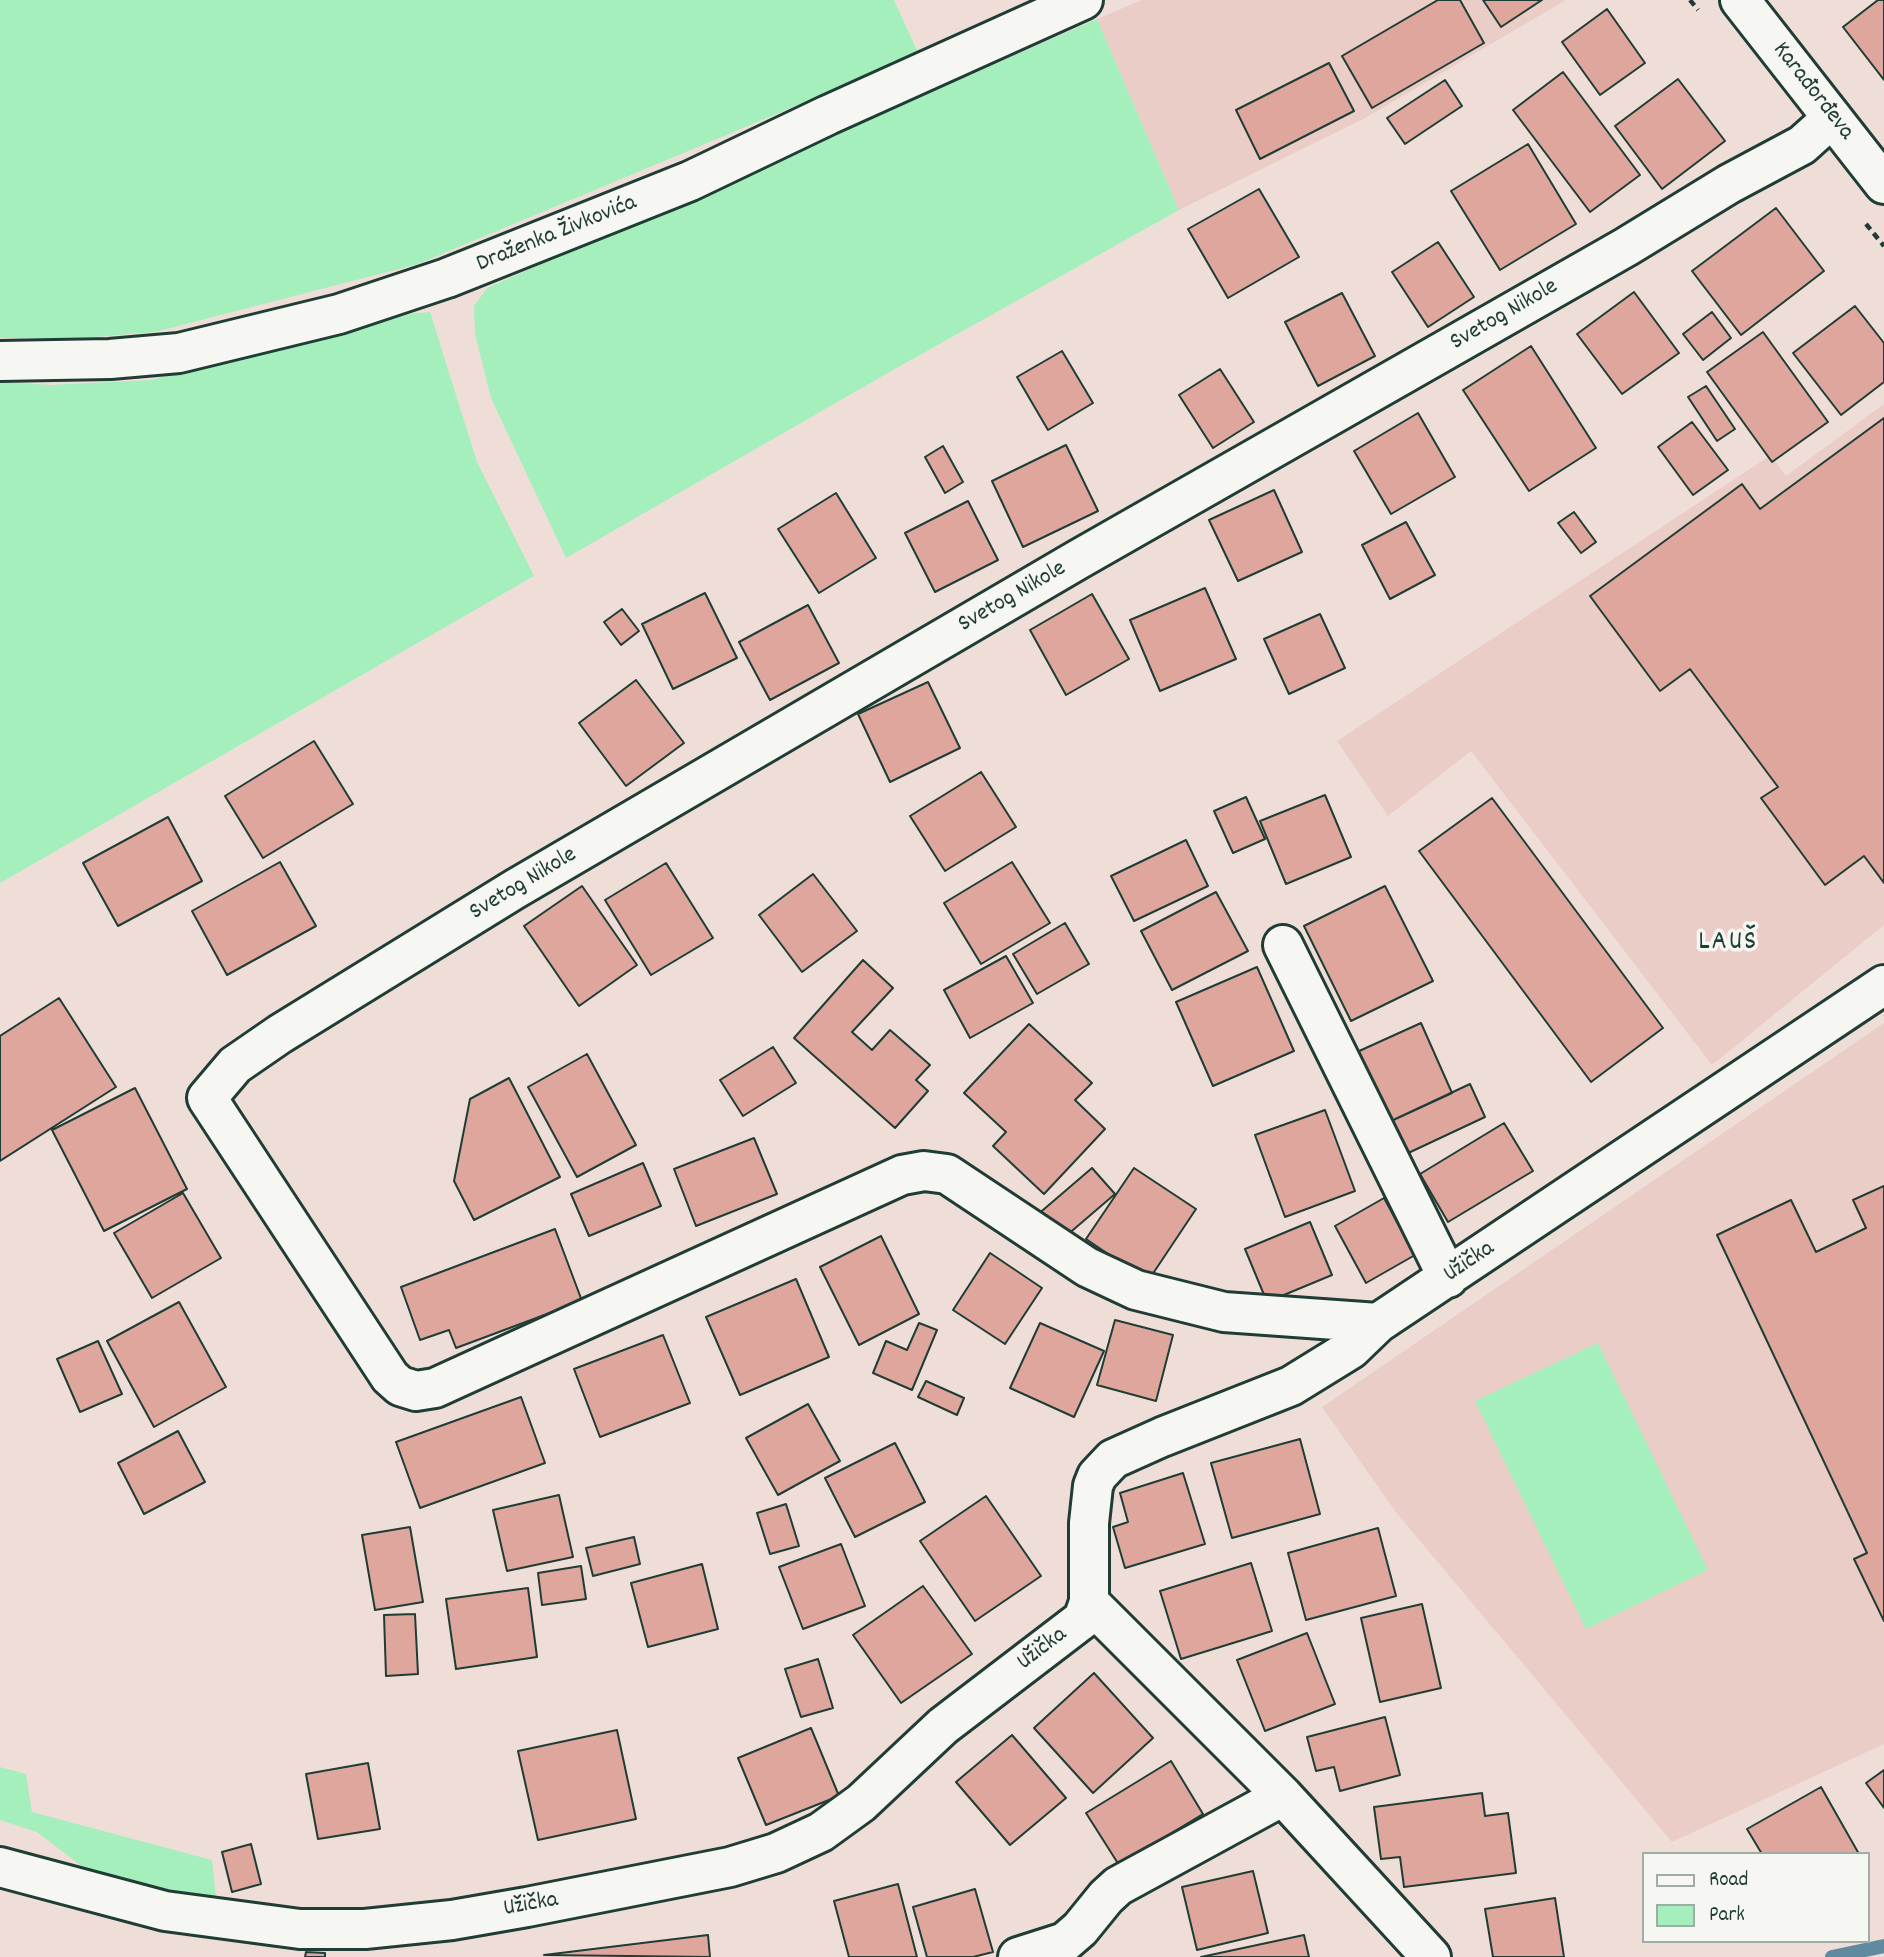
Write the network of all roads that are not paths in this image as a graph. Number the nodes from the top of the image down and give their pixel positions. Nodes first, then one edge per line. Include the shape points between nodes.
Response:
1 (1083, 0) edge
2 (1740, 0) edge
3 (1832, 118) junction
4 (1884, 184) edge
5 (0, 361) edge
6 (1283, 945) dead end
7 (1884, 985) edge
8 (1448, 1278) junction
9 (1378, 1324) junction
10 (1089, 1602) junction
11 (1283, 1796) junction
12 (0, 1867) edge
13 (1018, 1957) edge
14 (1431, 1957) edge

1 - 5 street, Draženka Živkovića via 690,181 447,278 339,314 178,353
2 - 3 street, Karađorđeva
3 - 4 street, Karađorđeva
3 - 9 street, Svetog Nikole via 1802,145 515,889 280,1034 235,1065 207,1098 390,1377 416,1391 435,1388 902,1175 924,1171 947,1174 1087,1267 1136,1290 1224,1312
6 - 8 street
7 - 8 street, Užička
8 - 9 street, Užička
9 - 10 street, Užička via 1352,1349 1291,1386 1149,1442 1104,1467 1093,1486 1090,1505
10 - 11 street
10 - 12 street, Užička via 1083,1619 1068,1633 943,1726 860,1803 821,1832 730,1867 452,1920 365,1929 300,1929 165,1911
11 - 13 street via 1118,1886 1065,1942
11 - 14 street

